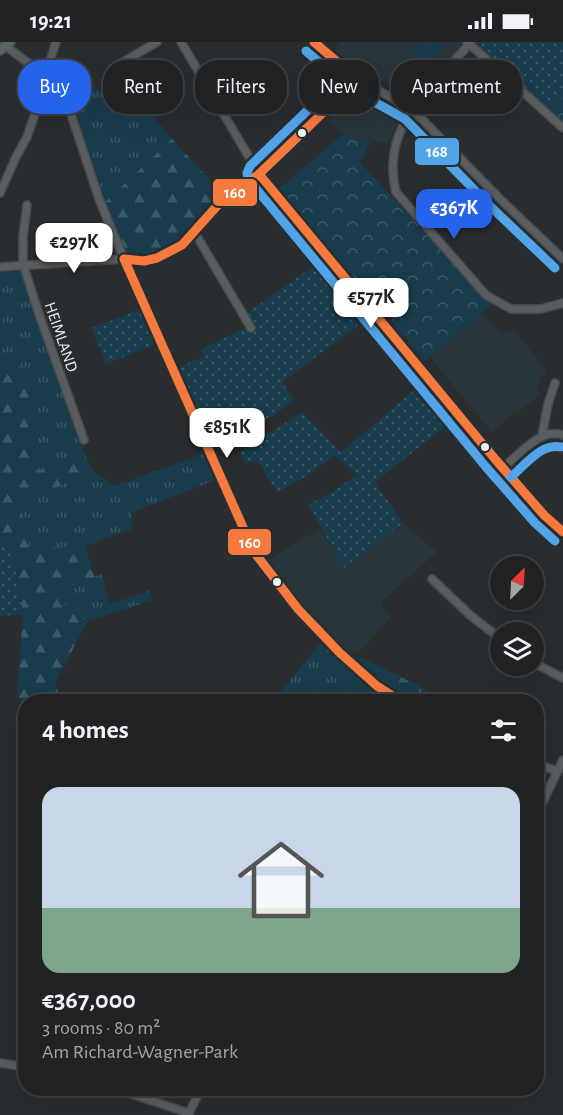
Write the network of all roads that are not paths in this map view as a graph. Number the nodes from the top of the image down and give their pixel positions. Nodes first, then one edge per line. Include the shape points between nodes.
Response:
1 (56, 42) edge
2 (157, 42) edge
3 (181, 42) edge
4 (314, 42) edge
5 (469, 43) edge
6 (3, 47) edge
7 (24, 60) edge
8 (50, 60) edge
9 (126, 60) edge
10 (335, 60) edge
11 (454, 60) edge
12 (34, 114) edge
13 (71, 114) edge
14 (322, 114) edge
15 (409, 114) edge
16 (417, 114) edge
17 (563, 128) edge
18 (259, 174) junction
19 (0, 193) edge
20 (27, 205) dead end
21 (195, 233) junction
22 (124, 259) junction
23 (563, 259) edge
24 (23, 264) junction
25 (0, 267) edge
26 (563, 303) edge
27 (250, 328) dead end
28 (555, 383) dead end
29 (563, 435) edge
30 (542, 436) junction
31 (84, 440) dead end
32 (503, 468) junction
33 (563, 532) edge
34 (432, 579) dead end
35 (490, 631) edge
36 (544, 668) edge
37 (563, 678) edge
38 (390, 694) edge
39 (563, 760) edge
40 (544, 766) edge
41 (557, 771) junction
42 (544, 799) edge
43 (0, 1063) edge
44 (18, 1066) edge
45 (136, 1096) edge
46 (198, 1096) edge
47 (189, 1114) edge

1 - 8 street
2 - 9 street
3 - 18 street
4 - 10 street
5 - 11 street
5 - 17 street
6 - 7 street
12 - 19 street
13 - 22 street
14 - 18 street
15 - 26 street via 397,135 393,158 396,192 486,295 511,309 540,309
16 - 23 street
18 - 21 street via 217,206
18 - 32 street
20 - 24 street, HEIMLAND
21 - 22 street via 157,258
21 - 27 street
22 - 24 street
22 - 38 street via 254,552 298,609 340,653
24 - 25 street
24 - 31 street, HEIMLAND
28 - 30 street
29 - 30 street via 552,432
30 - 32 street
32 - 33 street
34 - 35 street
36 - 37 street
39 - 41 street
40 - 41 street
41 - 42 street
43 - 44 street
45 - 47 street
46 - 47 street

